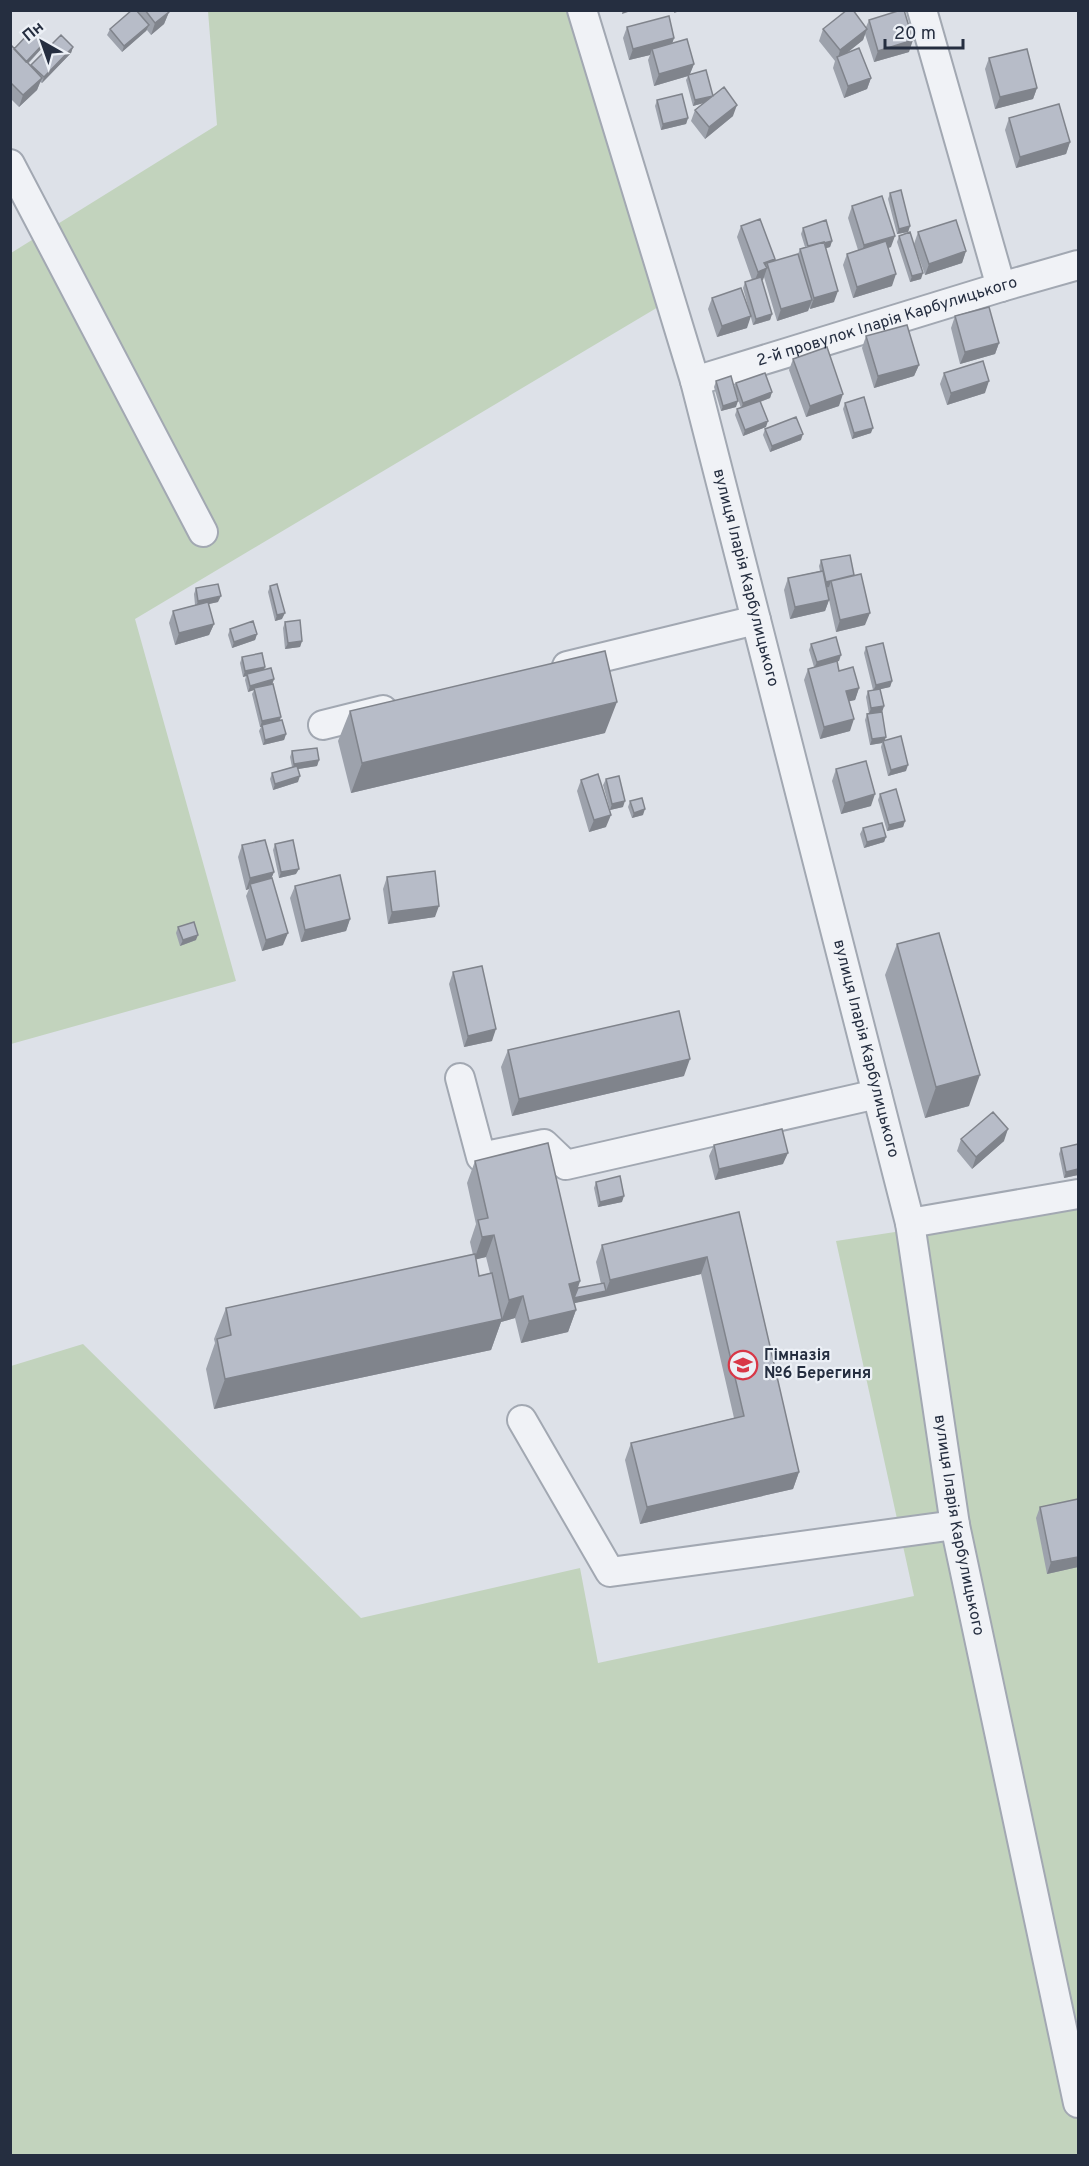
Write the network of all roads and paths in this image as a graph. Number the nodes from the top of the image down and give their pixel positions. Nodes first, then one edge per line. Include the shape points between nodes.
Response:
1 (582, 10) edge
2 (922, 10) edge
3 (10, 164) edge
4 (1078, 265) edge
5 (1001, 286) junction
6 (695, 381) junction
7 (203, 532) dead end
8 (756, 620) junction
9 (540, 672) edge
10 (403, 705) edge
11 (323, 725) dead end
12 (460, 1078) dead end
13 (877, 1094) junction
14 (1078, 1194) edge
15 (910, 1223) junction
16 (522, 1420) dead end
17 (955, 1525) junction
18 (1078, 2103) edge

1 - 6 street, вулиця Іларія Карбулицького
2 - 5 street
3 - 7 street
4 - 5 street, 2-й провулок Іларія Карбулицького
5 - 6 street, 2-й провулок Іларія Карбулицького
6 - 8 street, вулиця Іларія Карбулицького
8 - 9 street
8 - 13 street, вулиця Іларія Карбулицького
10 - 11 street
12 - 13 street via 481,1157 544,1144 566,1165
13 - 15 street, вулиця Іларія Карбулицького
14 - 15 street
15 - 17 street, вулиця Іларія Карбулицького
16 - 17 street via 610,1572
17 - 18 street, вулиця Іларія Карбулицького

